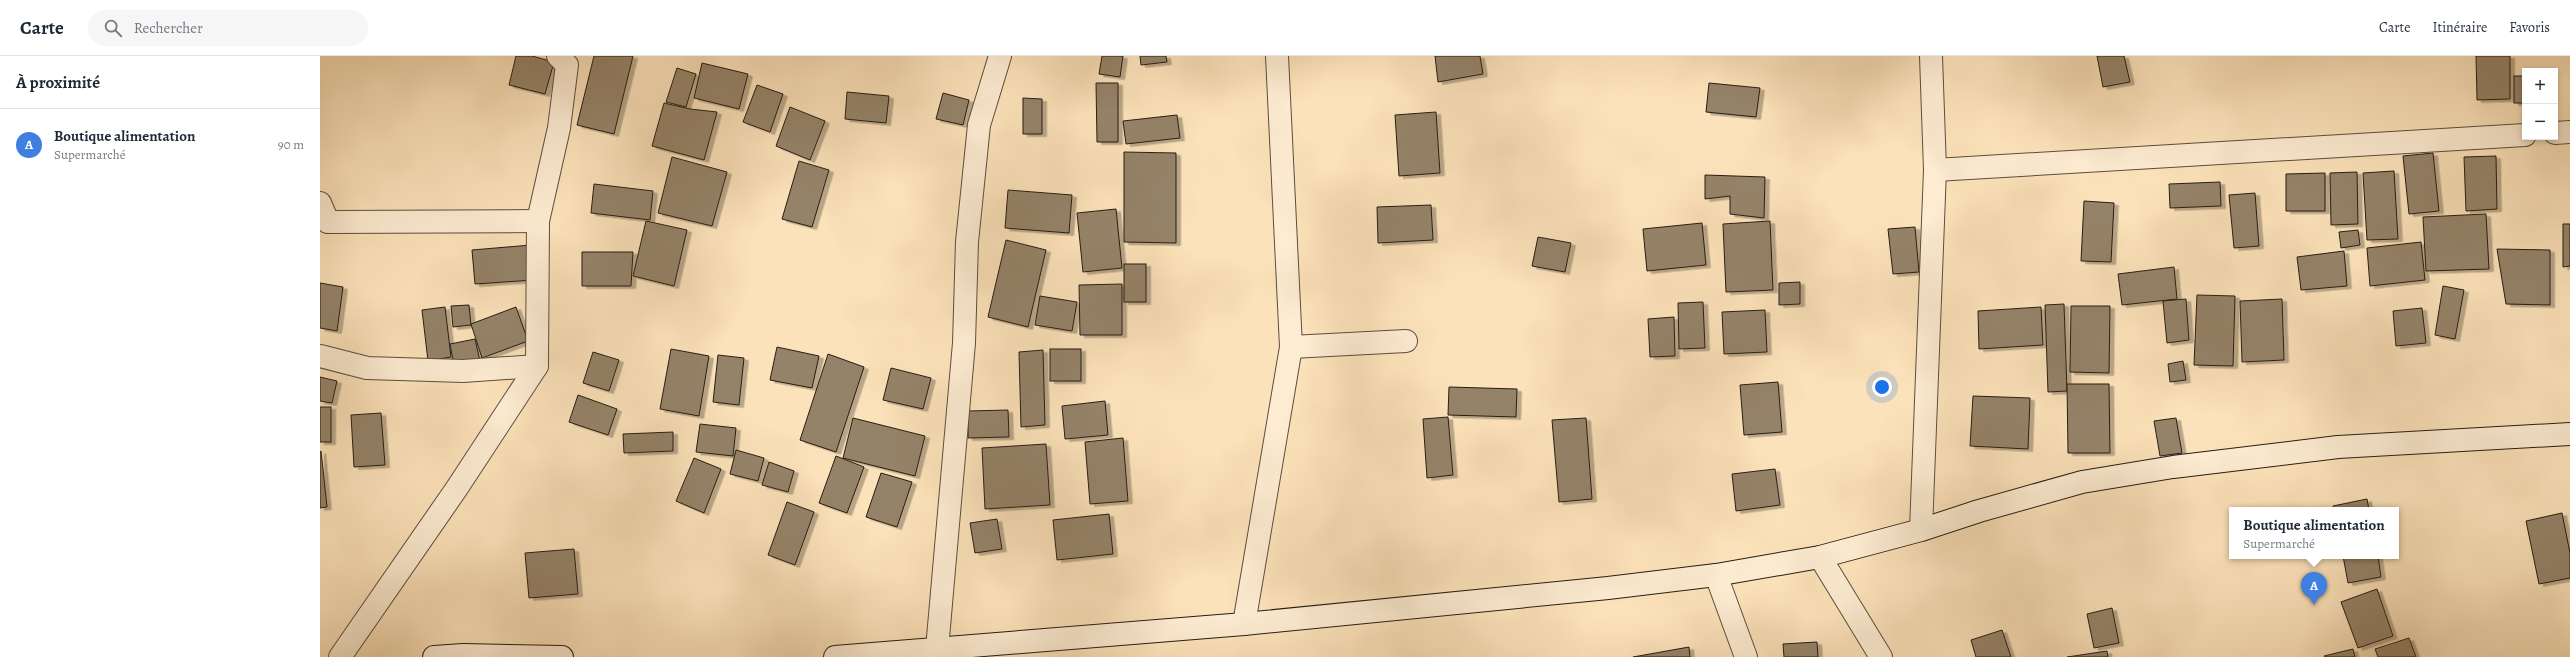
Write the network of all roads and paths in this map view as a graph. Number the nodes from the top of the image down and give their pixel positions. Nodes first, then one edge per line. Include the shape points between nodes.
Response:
1 (558, 56) edge
2 (1000, 56) edge
3 (1278, 56) edge
4 (1931, 56) edge
5 (2570, 132) edge
6 (2558, 133) edge
7 (2522, 135) edge
8 (1936, 170) junction
9 (320, 203) edge
10 (538, 221) junction
11 (1406, 342) dead end
12 (1292, 347) junction
13 (320, 356) edge
14 (537, 366) junction
15 (2570, 434) edge
16 (1921, 530) junction
17 (1820, 557) junction
18 (1716, 575) junction
19 (1244, 624) junction
20 (939, 653) edge
21 (340, 657) edge
22 (434, 657) edge
23 (562, 657) edge
24 (835, 657) edge
25 (1746, 657) edge
26 (1881, 657) edge

1 - 10 street via 567,65 559,128
2 - 20 street via 980,124 967,242 964,343
3 - 12 street
4 - 8 street
5 - 6 street
7 - 8 street
8 - 16 street
9 - 10 street via 328,222
10 - 14 street
11 - 12 street
12 - 19 street
13 - 14 street via 367,368 463,371
14 - 21 street via 457,488
15 - 16 street via 2338,447 2173,467 2082,482
16 - 17 street
17 - 18 street
17 - 26 street
18 - 19 street
18 - 25 street
19 - 20 street
20 - 24 street
22 - 23 street

